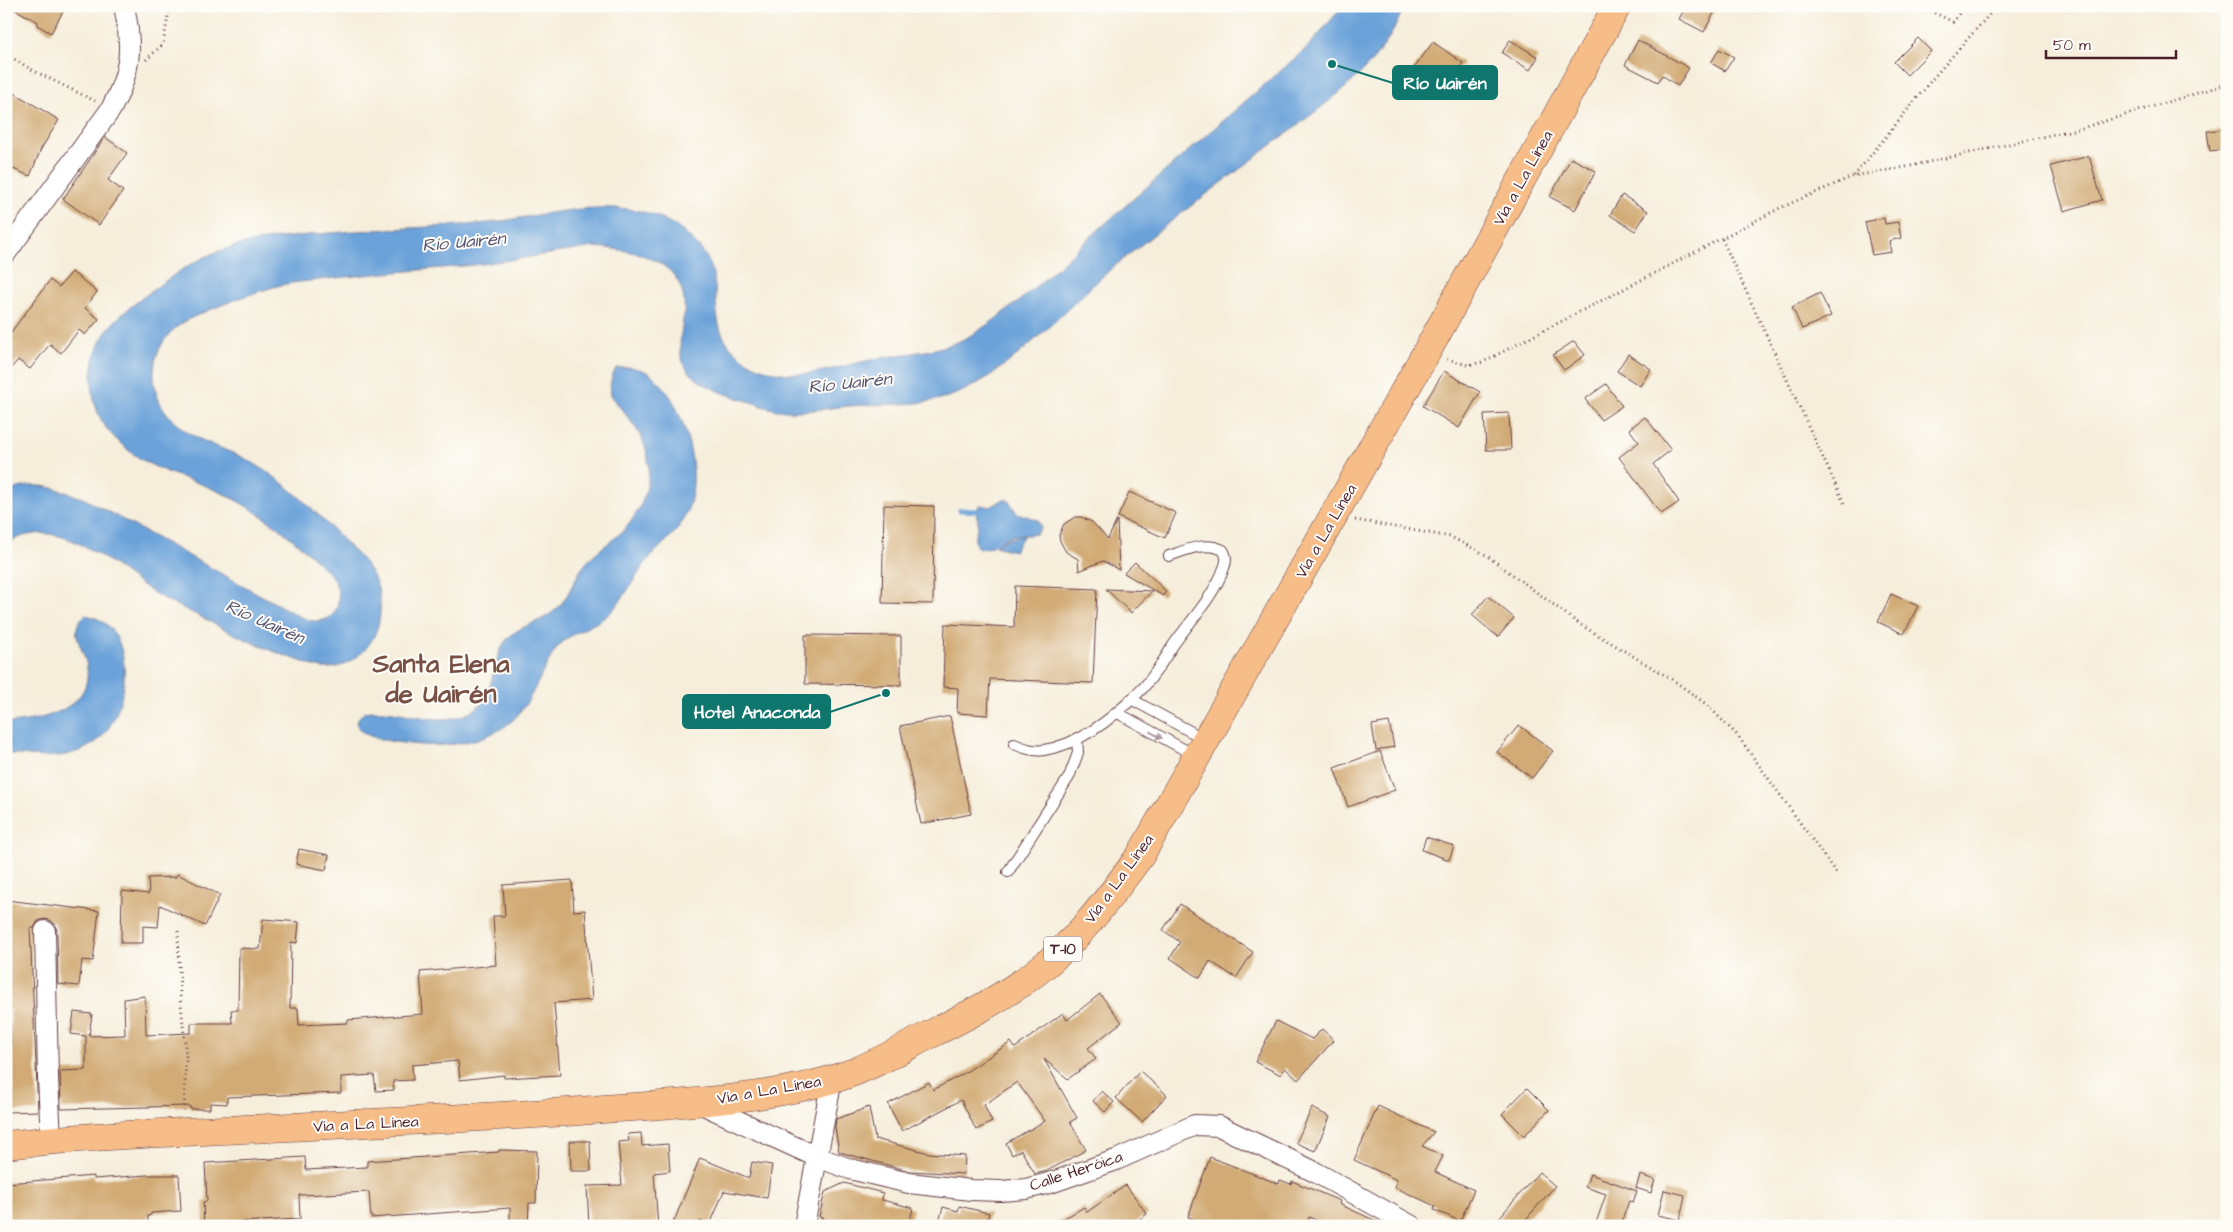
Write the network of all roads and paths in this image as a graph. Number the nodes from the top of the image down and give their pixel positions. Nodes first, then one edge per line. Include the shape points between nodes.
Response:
1 (124, 6) edge
2 (170, 6) edge
3 (1617, 6) edge
4 (1921, 6) edge
5 (1965, 6) edge
6 (1997, 6) edge
7 (6, 54) edge
8 (127, 74) junction
9 (2227, 84) edge
10 (111, 109) junction
11 (1854, 176) junction
12 (1722, 238) junction
13 (6, 253) edge
14 (1430, 346) junction
15 (1844, 503) dead end
16 (1334, 517) junction
17 (1168, 556) dead end
18 (1131, 699) junction
19 (1116, 712) junction
20 (1077, 738) junction
21 (1014, 744) dead end
22 (1202, 749) junction
23 (1008, 872) dead end
24 (1836, 873) dead end
25 (46, 931) dead end
26 (178, 931) dead end
27 (832, 1079) junction
28 (695, 1102) junction
29 (183, 1132) junction
30 (51, 1140) junction
31 (6, 1145) edge
32 (818, 1157) junction
33 (804, 1226) edge
34 (1412, 1226) edge

1 - 8 street via 130,49
2 - 8 path via 163,44
3 - 14 highway, Vía a La Línea / T-10
4 - 5 path via 1953,22
6 - 11 path
7 - 10 path
8 - 10 street
9 - 11 path via 2082,128
10 - 13 street
11 - 12 path
12 - 14 path via 1482,362 1456,363
12 - 15 path
14 - 16 highway, Vía a La Línea / T-10
16 - 22 highway, Vía a La Línea / T-10
16 - 24 path via 1451,537 1486,555 1581,625 1674,680 1706,704 1738,736
17 - 18 lane via 1210,546 1223,550 1226,561 1208,597 1144,687
18 - 19 lane
18 - 22 lane
19 - 20 lane
19 -> 22 lane
20 - 21 lane via 1043,751
20 - 23 lane via 1078,752 1069,777
22 - 27 highway, Vía a La Línea / T-10 via 1140,856 1068,944 1035,973 984,1007 890,1055
25 - 30 street
26 - 29 path via 186,1054
27 - 28 highway, Vía a La Línea / T-10 via 762,1094
27 - 32 street
28 - 29 highway, Vía a La Línea / T-10 via 465,1119
28 - 32 street, Calle Heróica
29 - 30 highway, Vía a La Línea / T-10
30 - 31 highway, Vía a La Línea / T-10
32 - 33 street
32 - 34 street, Calle Heróica via 850,1169 909,1183 1001,1191 1083,1173 1185,1128 1204,1124 1233,1131

